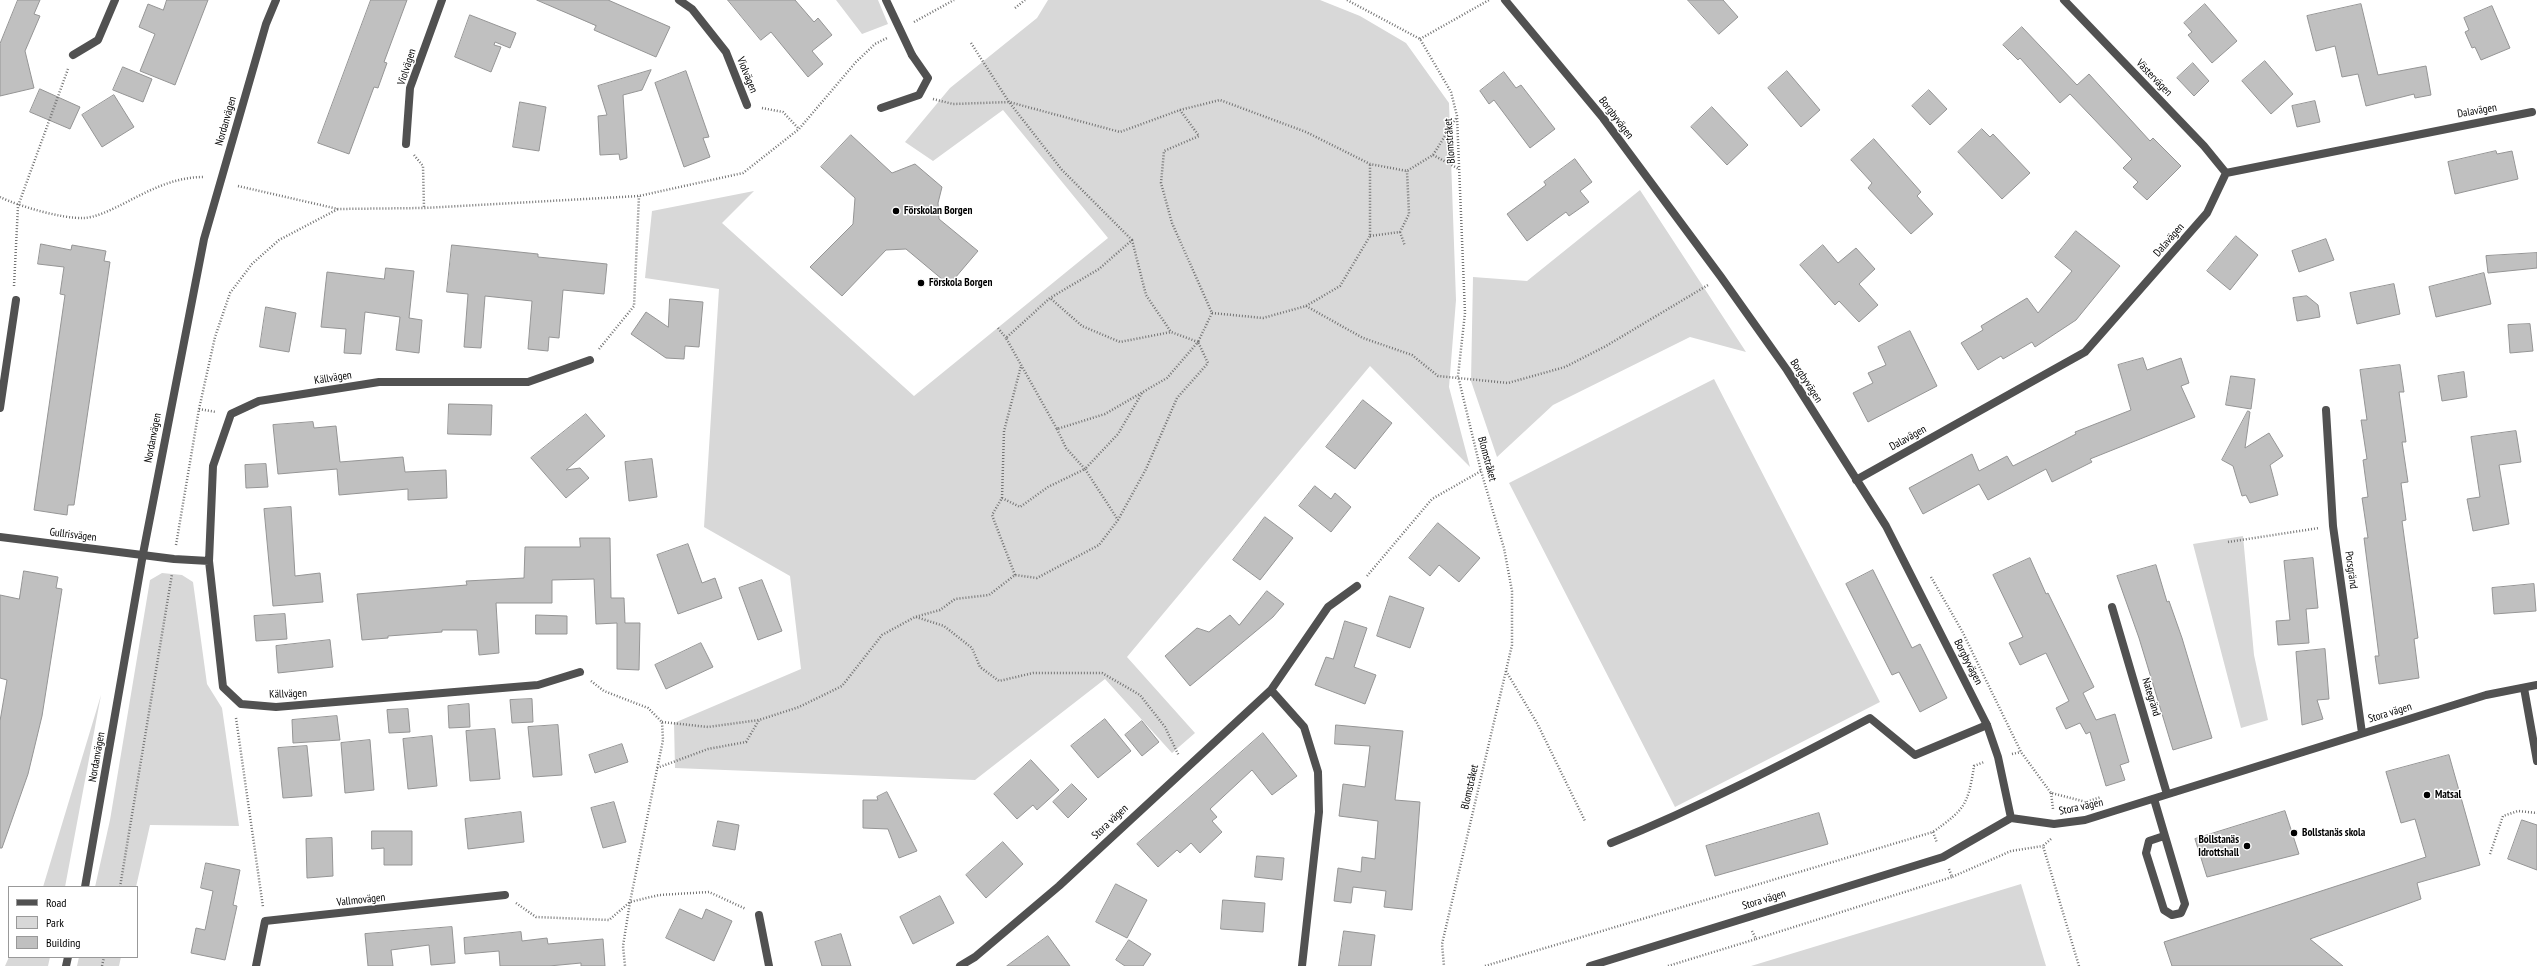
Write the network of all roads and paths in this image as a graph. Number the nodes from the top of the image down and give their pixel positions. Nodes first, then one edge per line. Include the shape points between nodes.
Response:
1 (115, 0) edge
2 (276, 0) edge
3 (442, 0) edge
4 (679, 0) edge
5 (886, 0) edge
6 (954, 0) edge
7 (1025, 0) edge
8 (1346, 0) edge
9 (1489, 0) edge
10 (1505, 0) edge
11 (2064, 0) edge
12 (1015, 8) dead end
13 (900, 30) junction
14 (1420, 39) junction
15 (971, 43) dead end
16 (73, 55) joint
17 (919, 95) junction
18 (1009, 102) junction
19 (747, 105) joint
20 (881, 108) dead end
21 (1180, 110) junction
22 (2532, 112) dead end
23 (1457, 116) junction
24 (799, 130) junction
25 (406, 144) joint
26 (1433, 155) junction
27 (1370, 164) junction
28 (1460, 169) junction
29 (1407, 171) junction
30 (2226, 173) junction
31 (204, 177) dead end
32 (238, 186) dead end
33 (639, 196) junction
34 (0, 197) edge
35 (18, 206) junction
36 (424, 208) junction
37 (338, 209) junction
38 (1400, 232) junction
39 (1370, 236) junction
40 (1132, 240) junction
41 (1405, 246) dead end
42 (1721, 277) junction
43 (1050, 298) junction
44 (16, 300) joint
45 (1306, 306) junction
46 (1212, 313) junction
47 (998, 328) dead end
48 (1171, 332) junction
49 (1006, 338) junction
50 (1198, 342) junction
51 (590, 360) joint
52 (1022, 365) junction
53 (1458, 376) junction
54 (1143, 392) junction
55 (0, 408) edge
56 (2326, 410) dead end
57 (1057, 429) junction
58 (1085, 469) junction
59 (1481, 471) junction
60 (1856, 480) junction
61 (1002, 498) junction
62 (1118, 520) junction
63 (2333, 526) junction
64 (0, 537) edge
65 (2228, 542) dead end
66 (142, 554) junction
67 (174, 560) junction
68 (209, 561) junction
69 (1014, 575) junction
70 (1357, 586) joint
71 (2112, 607) dead end
72 (916, 617) junction
73 (1506, 671) junction
74 (580, 672) joint
75 (2537, 685) edge
76 (2524, 688) junction
77 (1271, 690) junction
78 (241, 704) junction
79 (760, 720) junction
80 (662, 722) junction
81 (1987, 725) junction
82 (2362, 733) junction
83 (1998, 757) junction
84 (2537, 761) edge
85 (657, 768) junction
86 (1185, 768) junction
87 (2051, 793) junction
88 (2168, 794) junction
89 (2107, 795) dead end
90 (2154, 799) junction
91 (2537, 813) edge
92 (2011, 818) junction
93 (1585, 821) dead end
94 (2054, 824) junction
95 (1933, 832) junction
96 (2164, 836) junction
97 (1611, 843) dead end
98 (2043, 846) junction
99 (2490, 854) dead end
100 (1943, 857) junction
101 (1952, 877) junction
102 (86, 886) edge
103 (120, 886) edge
104 (505, 895) joint
105 (630, 902) junction
106 (759, 915) joint
107 (1746, 917) junction
108 (265, 921) junction
109 (1756, 939) junction
110 (256, 966) edge
111 (625, 966) edge
112 (769, 966) edge
113 (960, 966) edge
114 (1302, 966) edge
115 (1444, 966) edge
116 (1485, 966) edge
117 (1590, 966) edge
118 (1668, 966) edge
119 (2080, 966) edge

1 - 16 street via 98,40
2 - 66 street, Nordanvägen via 266,24 204,239
3 - 25 street, Violvägen via 410,88
4 - 19 street, Violvägen via 692,10 726,52
5 - 13 street
6 - 13 path
7 - 12 path
8 - 14 path
9 - 14 path
10 - 42 street, Borgbyvägen via 1603,118
11 - 30 street, Västervägen via 2204,146
13 - 17 street via 912,55 928,78
13 - 24 path via 875,44 856,62
14 - 23 path, Blomstråket via 1451,92
15 - 18 path
16 - 35 path
17 - 18 path via 953,104
17 - 20 street
18 - 21 path via 1120,132
18 - 40 path via 1062,170
19 - 24 path via 783,112
21 - 27 path via 1220,100 1306,132
21 - 46 path via 1199,136 1164,151 1161,184 1172,224
22 - 30 street, Dalavägen
23 - 26 path
23 - 28 path, Blomstråket
24 - 33 path via 744,173
25 - 36 path via 423,166
26 - 28 path
26 - 29 path
27 - 29 path
27 - 39 path
28 - 53 path, Blomstråket via 1465,313
29 - 38 path via 1409,214
30 - 60 street, Dalavägen via 2207,213 2085,352
31 - 35 path via 185,177 162,184 107,211 84,218
32 - 37 path
33 - 36 path
33 - 51 path via 634,306
34 - 35 path
35 - 44 path via 13,280
36 - 37 path
37 - 67 path via 279,240 252,264 230,293 215,338 199,409
38 - 39 path
38 - 41 path
39 - 45 path via 1340,286
40 - 43 path via 1099,269
40 - 48 path via 1146,295
42 - 53 path via 1606,346 1565,367 1508,383
42 - 60 street, Borgbyvägen via 1787,370
43 - 48 path via 1082,326 1120,342
43 - 49 path
44 - 55 street
45 - 46 path via 1263,318
45 - 53 path via 1363,338 1412,355 1438,376
46 - 50 path
47 - 49 path
48 - 50 path
49 - 52 path
50 - 54 path via 1166,378
50 - 62 path via 1208,363 1177,398 1146,470
51 - 68 street, Källvägen via 528,382 379,382 259,401 230,414 213,466
52 - 57 path
52 - 61 path via 1004,431
53 - 59 path, Blomstråket
54 - 57 path via 1105,414
54 - 58 path via 1118,434
56 - 63 street, Porsgränd
57 - 58 path via 1066,448
58 - 61 path via 1048,487 1020,507
58 - 62 path
59 - 70 path via 1432,499
59 - 73 path, Blomstråket via 1504,548 1512,591 1512,645
60 - 81 street, Borgbyvägen via 1886,526
61 - 69 path via 992,515
62 - 69 path via 1099,545 1065,564 1037,578
63 - 65 path
63 - 82 street, Porsgränd
64 - 66 street, Gullrisvägen
66 - 67 street
66 - 102 street, Nordanvägen
67 - 68 street
67 - 103 path
68 - 78 street, Källvägen via 224,687
69 - 72 path via 989,595 955,599 940,610
70 - 77 street, Stora vägen via 1328,607
71 - 88 street, Nategränd
72 - 79 path via 882,635 842,686 799,707
72 - 86 path via 944,626 972,648 980,667 999,681 1033,673 1102,673 1140,695 1165,727
73 - 93 path via 1537,723
73 - 115 path, Blomstråket via 1442,944
74 - 78 street, Källvägen via 538,685 276,707
74 - 80 path via 604,691 648,708
75 - 76 street, Stora vägen
76 - 82 street, Stora vägen via 2486,695
76 - 84 street
77 - 86 street, Stora vägen
77 - 114 street via 1304,727 1318,772 1319,812
78 - 108 path via 235,720
79 - 80 path via 708,727
79 - 85 path via 746,742 708,749
80 - 85 path via 663,740
81 - 83 street, Borgbyvägen
81 - 97 street via 1915,755 1870,718 1733,789
82 - 88 street, Stora vägen
83 - 87 path via 2021,752
83 - 92 street, Borgbyvägen
83 - 95 path via 1974,766 1970,789 1960,812
85 - 105 path
86 - 113 street, Stora vägen via 1058,886 976,957
87 - 89 path via 2086,802
87 - 94 path
88 - 90 street, Stora vägen
90 - 94 street, Stora vägen via 2085,820
90 - 96 street
91 - 99 path via 2518,811 2503,816
92 - 94 street, Stora vägen
92 - 100 street, Stora vägen
94 - 98 path via 2052,838
95 - 100 path
95 - 116 path
96 - 96 street via 2185,904 2181,913 2172,915 2164,910 2146,853 2149,841
98 - 101 path via 2011,851
98 - 119 path
100 - 101 path
100 - 107 street, Stora vägen
101 - 109 path
104 - 105 path via 536,917 609,920
104 - 108 street, Vallmovägen
105 - 106 path via 659,895 710,892
105 - 111 path via 624,946
106 - 112 street
107 - 109 path
107 - 117 street, Stora vägen
108 - 110 street
109 - 118 path

